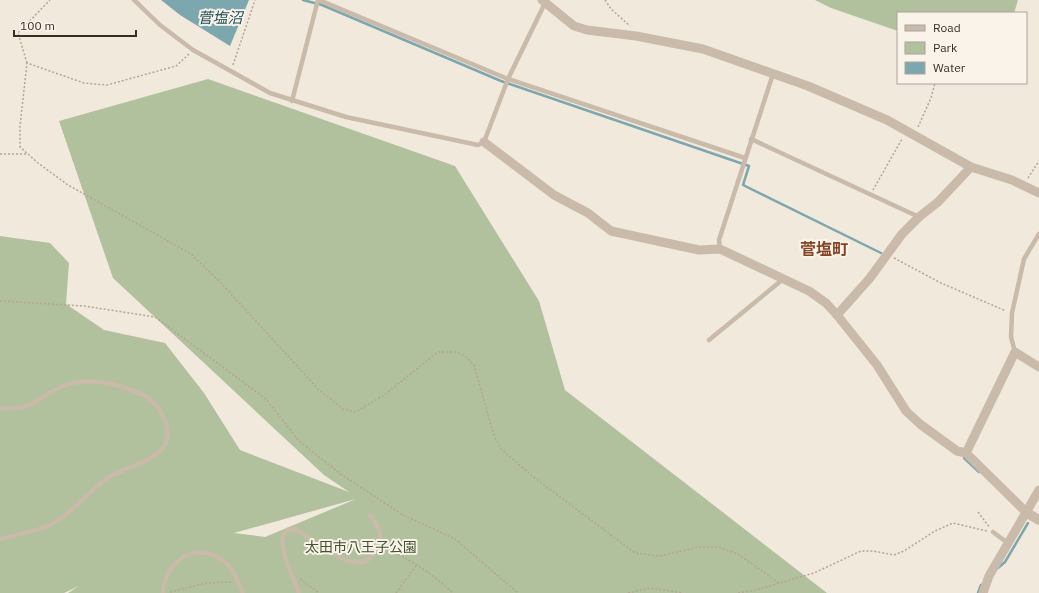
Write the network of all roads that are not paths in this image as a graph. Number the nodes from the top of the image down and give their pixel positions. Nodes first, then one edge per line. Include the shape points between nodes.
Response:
1 (134, 0) edge
2 (318, 0) edge
3 (544, 1) edge
4 (773, 74) junction
5 (508, 79) junction
6 (292, 101) junction
7 (751, 139) junction
8 (484, 142) junction
9 (745, 158) junction
10 (971, 167) junction
11 (1039, 193) edge
12 (919, 217) junction
13 (1039, 234) edge
14 (720, 249) junction
15 (782, 280) junction
16 (836, 315) junction
17 (709, 340) dead end
18 (1015, 352) junction
19 (1039, 366) edge
20 (0, 408) edge
21 (966, 453) junction
22 (1039, 490) edge
23 (1027, 513) junction
24 (370, 515) dead end
25 (1039, 520) edge
26 (993, 532) road end
27 (0, 539) edge
28 (1009, 544) junction
29 (163, 593) edge
30 (243, 593) edge
31 (299, 593) edge
32 (983, 593) edge

1 - 6 lane via 160,25 193,50 270,93
2 - 5 lane
2 - 6 lane
3 - 4 street via 574,26 703,49
3 - 5 lane
4 - 7 lane
4 - 10 street via 849,102 910,132
5 - 8 lane
5 - 9 lane
6 - 8 lane via 346,117 478,145
7 - 9 lane
7 - 12 lane
8 - 14 street via 554,195 588,213 610,231 699,250
9 - 14 lane via 719,240
10 - 11 street via 1024,185
10 - 12 street via 938,202
12 - 16 street via 902,234 870,278
13 - 18 lane via 1024,259 1012,313 1011,337
14 - 15 street
15 - 16 street via 809,291 826,302
15 - 17 lane
16 - 21 street via 877,365 906,411 957,451
18 - 19 street
18 - 21 street
20 - 27 lane via 18,409 32,405 68,384 108,383 132,390 151,401 160,411 168,433 167,440 153,457 110,477 59,520 38,529
21 - 23 street
22 - 23 street
23 - 25 street
23 - 28 street
24 - 31 lane via 379,527 380,542 370,559 361,564 343,559 295,529 288,530 283,535 284,554
26 - 28 lane
28 - 32 street via 989,576
29 - 30 lane via 169,570 177,561 189,554 202,552 214,555 225,562 234,573

